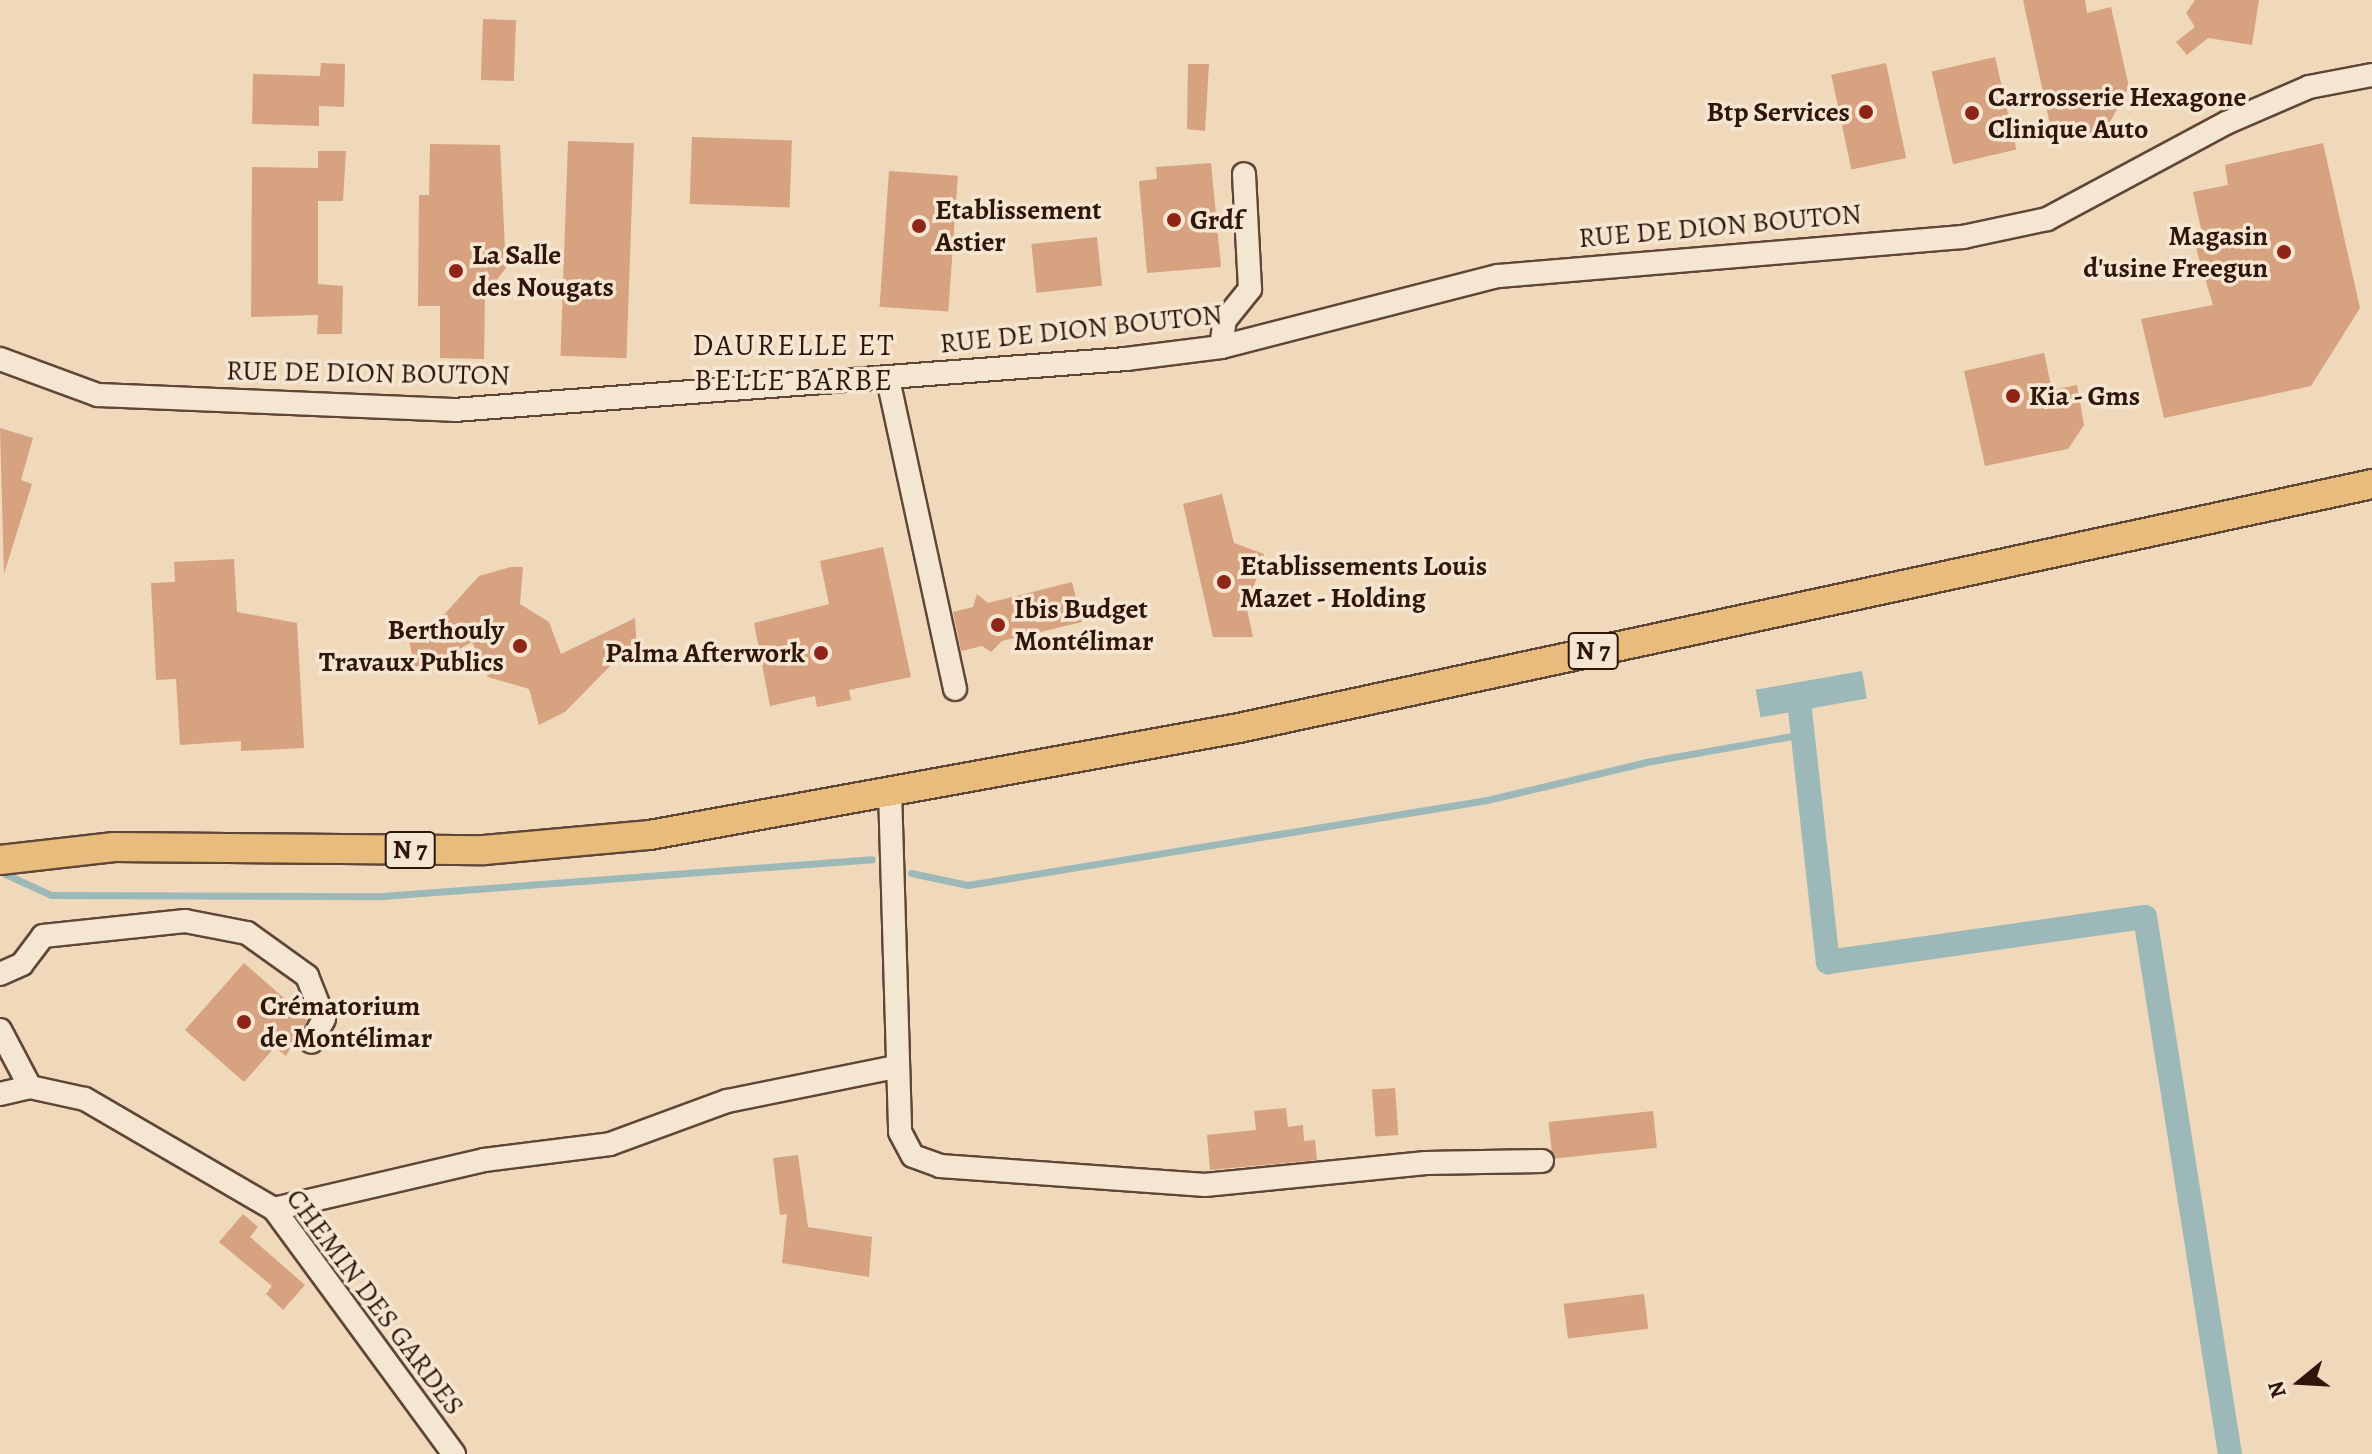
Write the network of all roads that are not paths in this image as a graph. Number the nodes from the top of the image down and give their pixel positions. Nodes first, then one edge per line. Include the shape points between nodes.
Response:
1 (2372, 75) edge
2 (1244, 174) dead end
3 (1221, 347) junction
4 (0, 359) edge
5 (888, 379) junction
6 (2370, 484) edge
7 (955, 689) dead end
8 (890, 790) junction
9 (0, 860) edge
10 (0, 974) edge
11 (0, 1030) edge
12 (311, 1042) dead end
13 (896, 1067) junction
14 (30, 1087) junction
15 (0, 1094) edge
16 (1542, 1161) dead end
17 (274, 1209) junction
18 (454, 1454) edge

1 - 3 street, RUE DE DION BOUTON via 2309,87 2226,123 2047,219 1963,237 1498,276
2 - 3 street via 1250,289 1225,320
3 - 5 street, RUE DE DION BOUTON
4 - 5 street, RUE DE DION BOUTON via 98,395 454,410
5 - 7 street
6 - 8 main road, N 7 via 1239,728
8 - 9 main road, N 7 via 650,835 484,850 114,847
8 - 13 street
10 - 12 street via 22,964 43,936 185,921 247,933 307,976 324,1019
11 - 14 street
13 - 16 street via 900,1132 913,1156 940,1166 1205,1185 1426,1163
13 - 17 street via 727,1101 610,1144 484,1160
14 - 15 street
14 - 17 street, CHEMIN DES GARDES via 85,1099
17 - 18 street, CHEMIN DES GARDES

